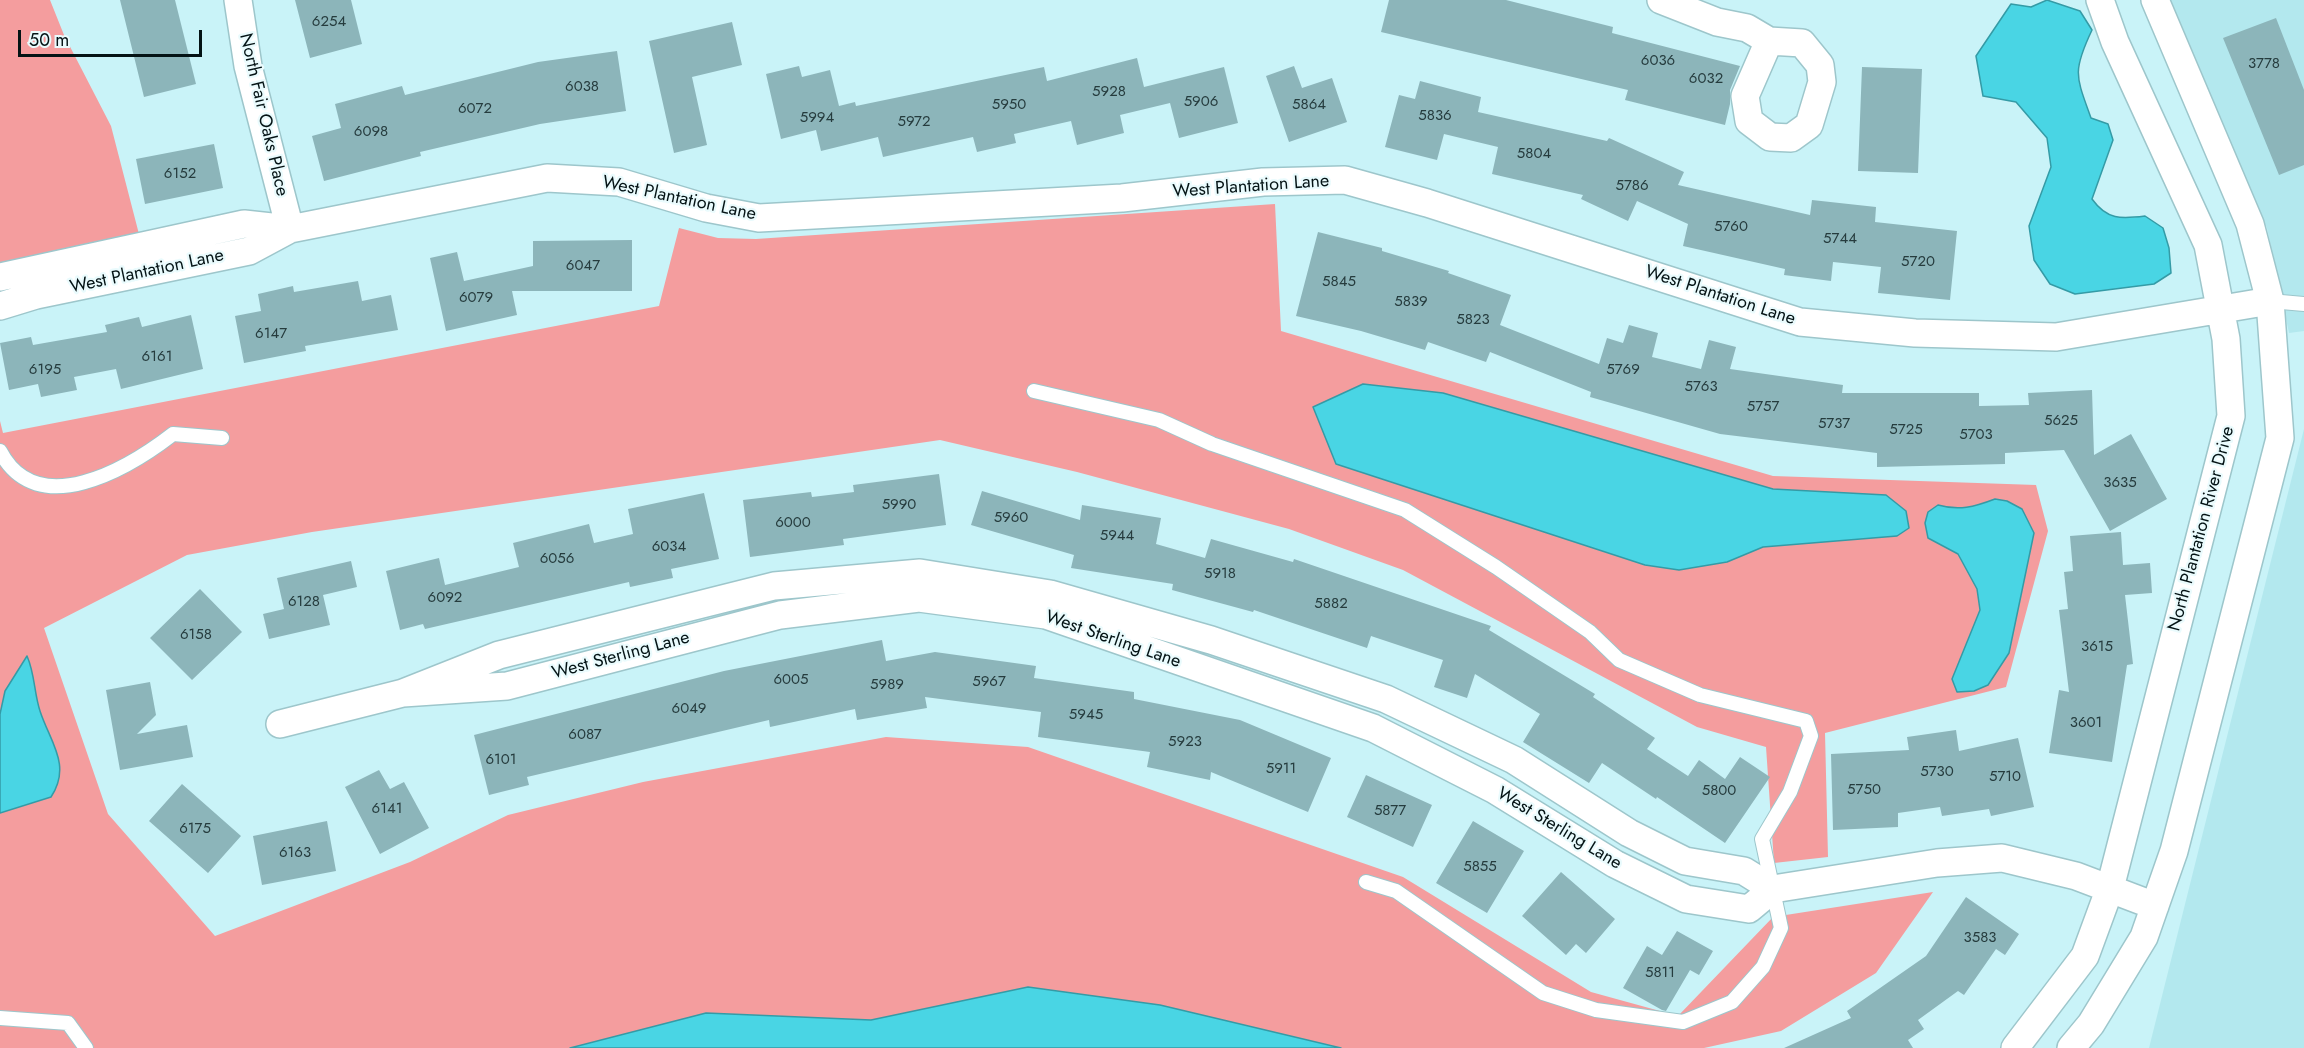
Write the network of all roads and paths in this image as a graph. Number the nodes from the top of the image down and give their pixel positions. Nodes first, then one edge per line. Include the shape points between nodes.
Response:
1 (238, 0) edge
2 (1661, 0) edge
3 (2100, 0) edge
4 (2155, 0) edge
5 (1769, 41) dead end
6 (290, 229) junction
7 (0, 277) edge
8 (2270, 301) junction
9 (2304, 304) edge
10 (0, 306) edge
11 (2221, 312) junction
12 (1034, 391) dead end
13 (222, 438) dead end
14 (0, 451) edge
15 (403, 693) junction
16 (280, 724) dead end
17 (1366, 882) dead end
18 (2110, 888) junction
19 (1773, 889) junction
20 (2155, 906) junction
21 (0, 1018) edge
22 (86, 1048) edge
23 (2015, 1048) edge
24 (2071, 1048) edge

1 - 6 street, North Fair Oaks Place via 248,66
2 - 5 street via 1717,22 1747,28
3 - 11 street, North Plantation River Drive via 2115,42 2208,245
4 - 8 street via 2250,224
6 - 7 street, West Plantation Lane via 244,224
6 - 10 street, West Plantation Lane via 249,251
6 - 11 street, West Plantation Lane via 547,178 619,182 706,208 759,218 1122,198 1263,182 1345,180 1800,322 1915,333 2056,338
8 - 9 lane
8 - 11 street, West Plantation Lane
8 - 20 street via 2280,438 2174,851
11 - 18 street, North Plantation River Drive via 2231,416
12 - 19 lane via 1159,420 1212,444 1405,510 1590,632 1619,660 1700,695 1806,721 1811,736 1790,792 1762,839
13 - 14 lane via 173,434 140,459 99,479 52,487 21,477
15 - 16 street, West Sterling Lane
15 - 19 street, West Sterling Lane via 499,655 774,586 920,573 1050,594 1211,640 1386,699 1514,760 1629,833 1685,861 1744,871
15 - 19 street, West Sterling Lane via 507,686 780,615 919,598 1046,615 1373,728 1495,790 1615,864 1686,899 1749,909
17 - 19 lane via 1396,891 1543,993 1596,1010 1683,1022 1732,1002 1763,967 1781,928
18 - 19 street via 2002,858 1937,863
18 - 20 street
18 - 23 street, North Plantation River Drive via 2085,956
20 - 24 street via 2144,938 2091,1024
21 - 22 lane via 68,1023

